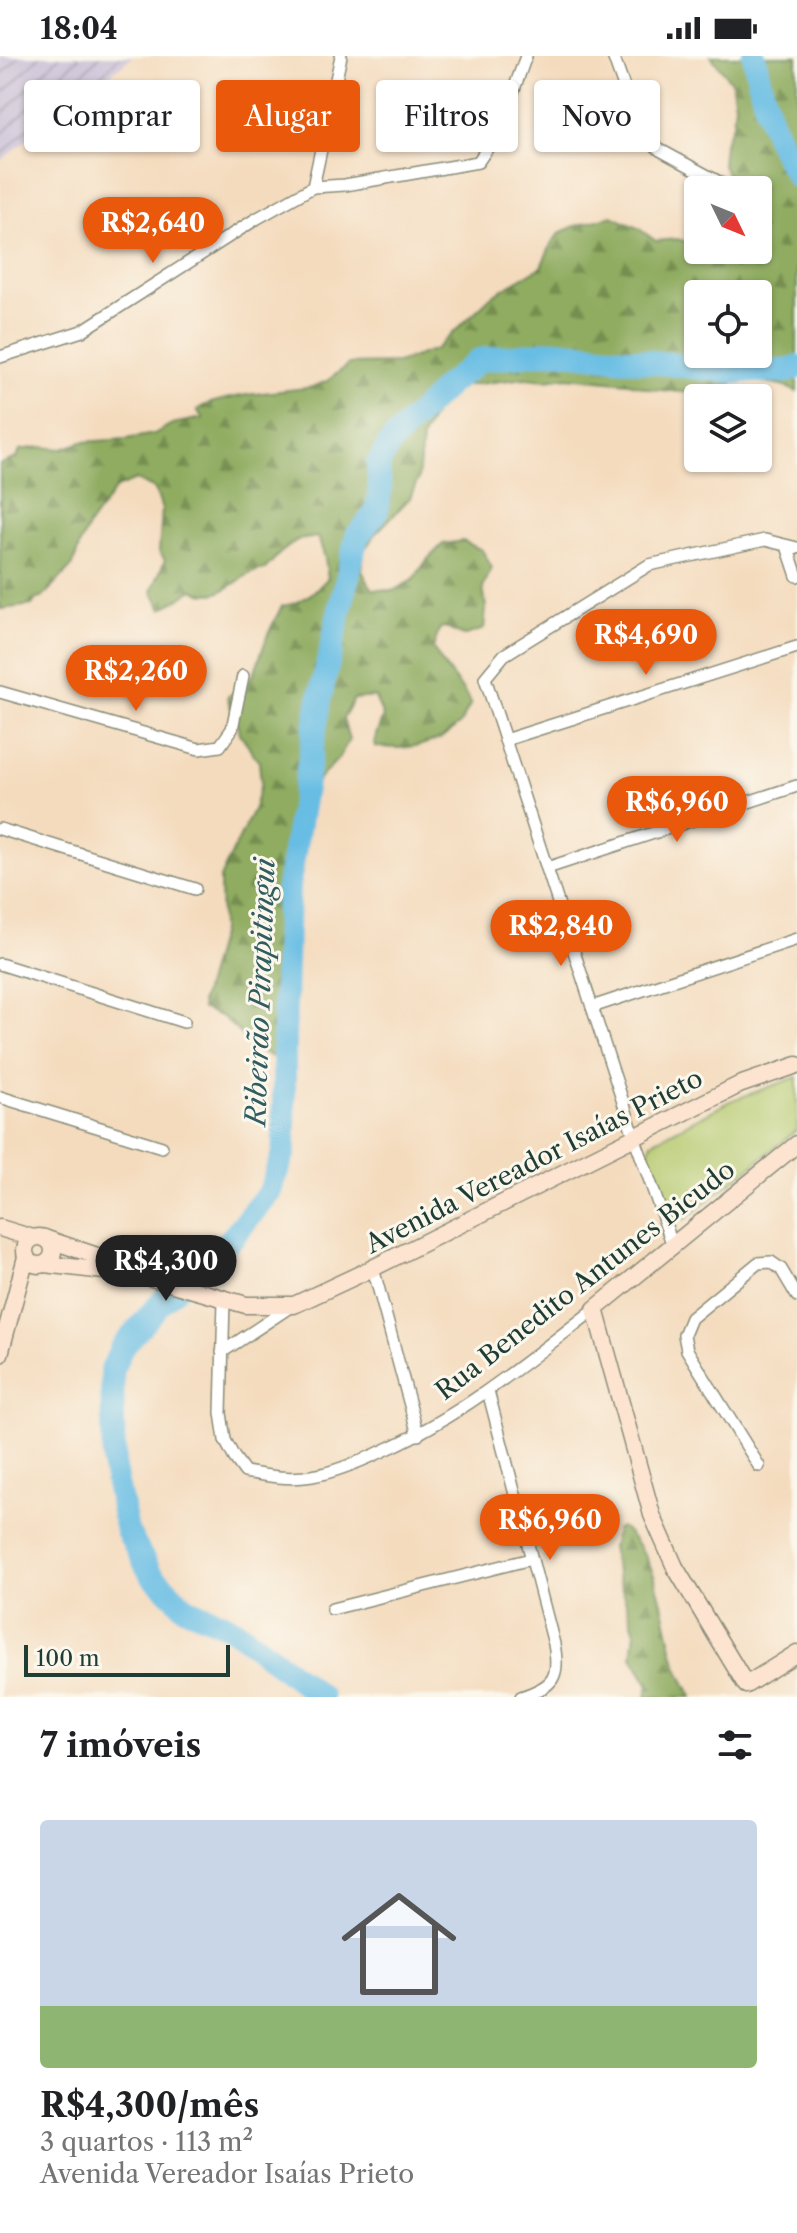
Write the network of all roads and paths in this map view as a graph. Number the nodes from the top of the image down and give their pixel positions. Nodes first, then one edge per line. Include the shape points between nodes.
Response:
1 (341, 56) edge
2 (526, 56) edge
3 (613, 56) edge
4 (708, 176) edge
5 (313, 187) junction
6 (0, 357) edge
7 (792, 547) edge
8 (797, 576) edge
9 (797, 647) edge
10 (243, 676) dead end
11 (0, 692) edge
12 (505, 740) junction
13 (797, 786) edge
14 (0, 829) edge
15 (547, 868) junction
16 (195, 889) dead end
17 (797, 939) edge
18 (0, 964) edge
19 (592, 1007) junction
20 (184, 1022) dead end
21 (797, 1065) edge
22 (0, 1097) edge
23 (635, 1139) junction
24 (797, 1144) edge
25 (162, 1147) dead end
26 (0, 1229) edge
27 (673, 1246) junction
28 (36, 1252) junction
29 (373, 1268) junction
30 (127, 1270) junction
31 (797, 1296) edge
32 (218, 1298) junction
33 (294, 1305) junction
34 (595, 1309) junction
35 (222, 1352) junction
36 (0, 1354) edge
37 (488, 1391) junction
38 (418, 1435) junction
39 (759, 1466) dead end
40 (531, 1559) junction
41 (332, 1609) dead end
42 (797, 1653) edge
43 (750, 1691) edge
44 (521, 1697) edge

1 - 5 street
2 - 5 street via 499,131 478,162
3 - 4 street via 640,132 660,150
5 - 6 street via 82,331
7 - 8 street
7 - 12 street via 765,540 649,565 504,655 485,678
9 - 12 street
10 - 11 street via 232,729 220,746 199,749
12 - 15 street
13 - 15 street
14 - 16 street
15 - 19 street
17 - 19 street
18 - 20 street
19 - 23 street
21 - 23 main road, Avenida Vereador Isaías Prieto via 739,1085
22 - 25 street
23 - 27 street
23 - 29 main road, Avenida Vereador Isaías Prieto
24 - 27 main road, Rua Benedito Antunes Bicudo
26 - 28 main road
27 - 34 main road, Rua Benedito Antunes Bicudo
28 - 30 main road, Avenida Vereador Isaías Prieto via 113,1272
28 - 30 main road, Avenida Vereador Isaías Prieto via 115,1262
28 - 36 main road
29 - 33 main road, Avenida Vereador Isaías Prieto
29 - 38 street
30 - 32 main road, Avenida Vereador Isaías Prieto
31 - 39 street via 781,1269 771,1262 758,1263 691,1318 684,1335 687,1350
32 - 33 main road, Avenida Vereador Isaías Prieto via 246,1305
32 - 35 street, Rua Benedito Antunes Bicudo
33 - 35 street, Avenida Vereador Isaías Prieto
34 - 37 street, Rua Benedito Antunes Bicudo
34 - 43 main road via 652,1515 675,1567
35 - 38 street, Rua Benedito Antunes Bicudo via 225,1440 245,1472 277,1478 313,1476
37 - 38 street, Rua Benedito Antunes Bicudo
37 - 40 street
40 - 41 street
40 - 44 street via 558,1666 550,1683
42 - 43 main road

